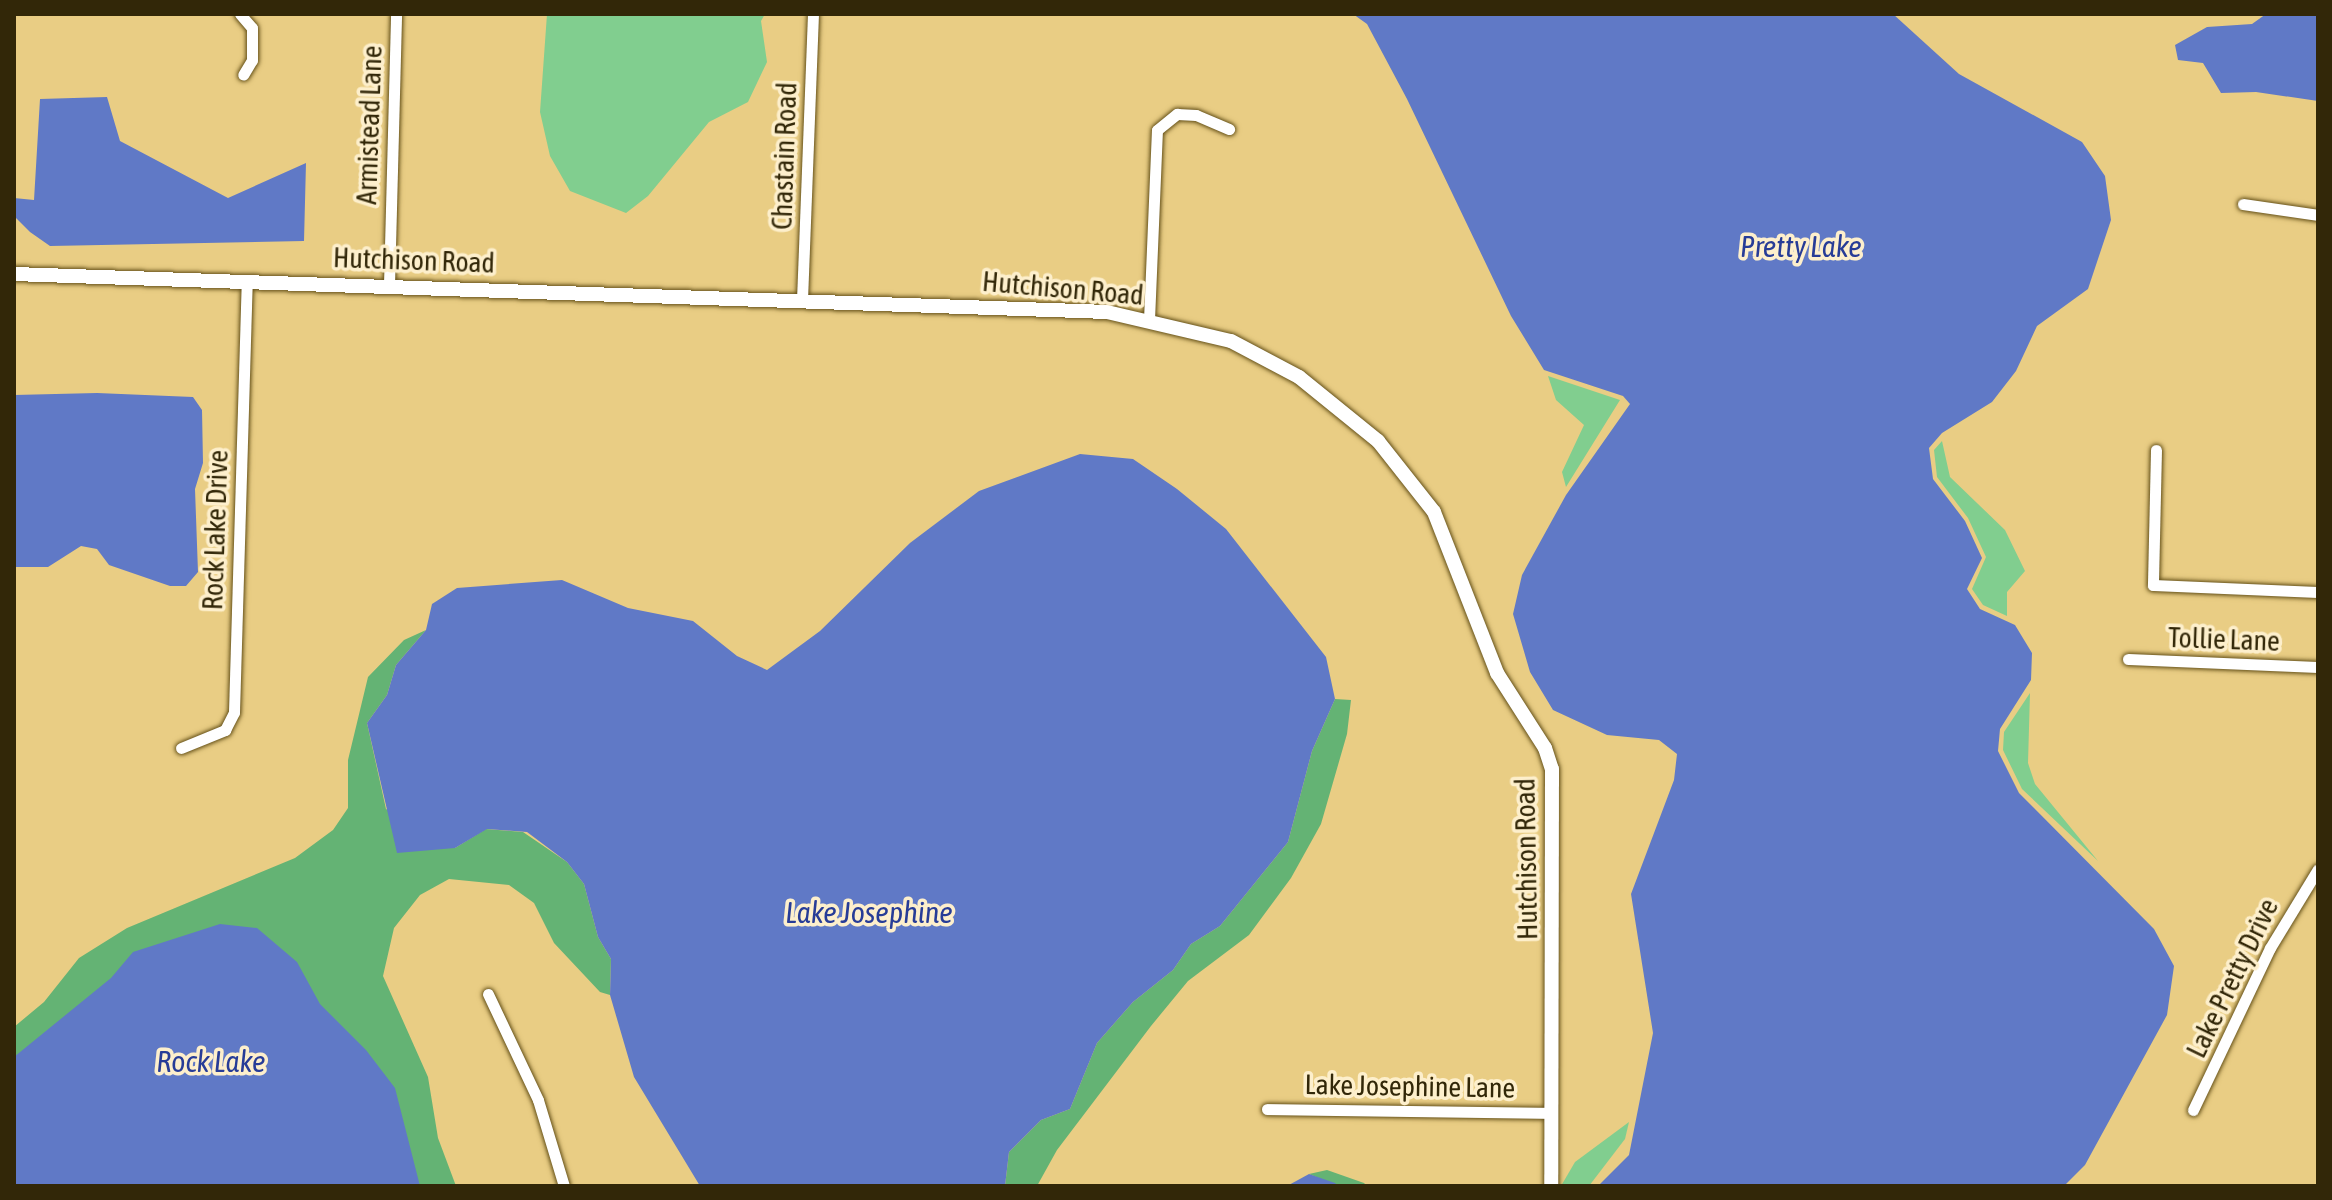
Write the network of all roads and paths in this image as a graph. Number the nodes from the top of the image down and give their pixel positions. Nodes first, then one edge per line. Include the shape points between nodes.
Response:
1 (240, 14) edge
2 (396, 14) edge
3 (813, 14) edge
4 (243, 75) dead end
5 (1229, 129) dead end
6 (2243, 204) dead end
7 (2318, 215) edge
8 (14, 274) edge
9 (247, 281) junction
10 (389, 285) junction
11 (802, 300) junction
12 (1149, 320) junction
13 (2156, 450) dead end
14 (2318, 592) edge
15 (2128, 659) dead end
16 (2318, 667) edge
17 (181, 748) dead end
18 (2318, 869) edge
19 (488, 994) dead end
20 (1267, 1109) dead end
21 (2193, 1110) dead end
22 (1552, 1113) junction
23 (564, 1186) edge
24 (1551, 1186) edge

1 - 4 street via 252,28 252,60
2 - 10 street, Armistead Lane
3 - 11 street, Chastain Road
5 - 12 street via 1196,115 1177,114 1157,130
6 - 7 street
8 - 9 street, Hutchison Road
9 - 10 street, Hutchison Road
9 - 17 street, Rock Lake Drive via 234,712 225,730
10 - 11 street, Hutchison Road
11 - 12 street, Hutchison Road via 1107,312
12 - 22 street, Hutchison Road via 1231,341 1299,377 1378,441 1434,512 1497,673 1545,748 1552,769
13 - 14 street via 2153,585
15 - 16 street, Tollie Lane
18 - 21 street, Lake Pretty Drive via 2270,948
19 - 23 street via 538,1100
20 - 22 street, Lake Josephine Lane
22 - 24 street, Hutchison Road

